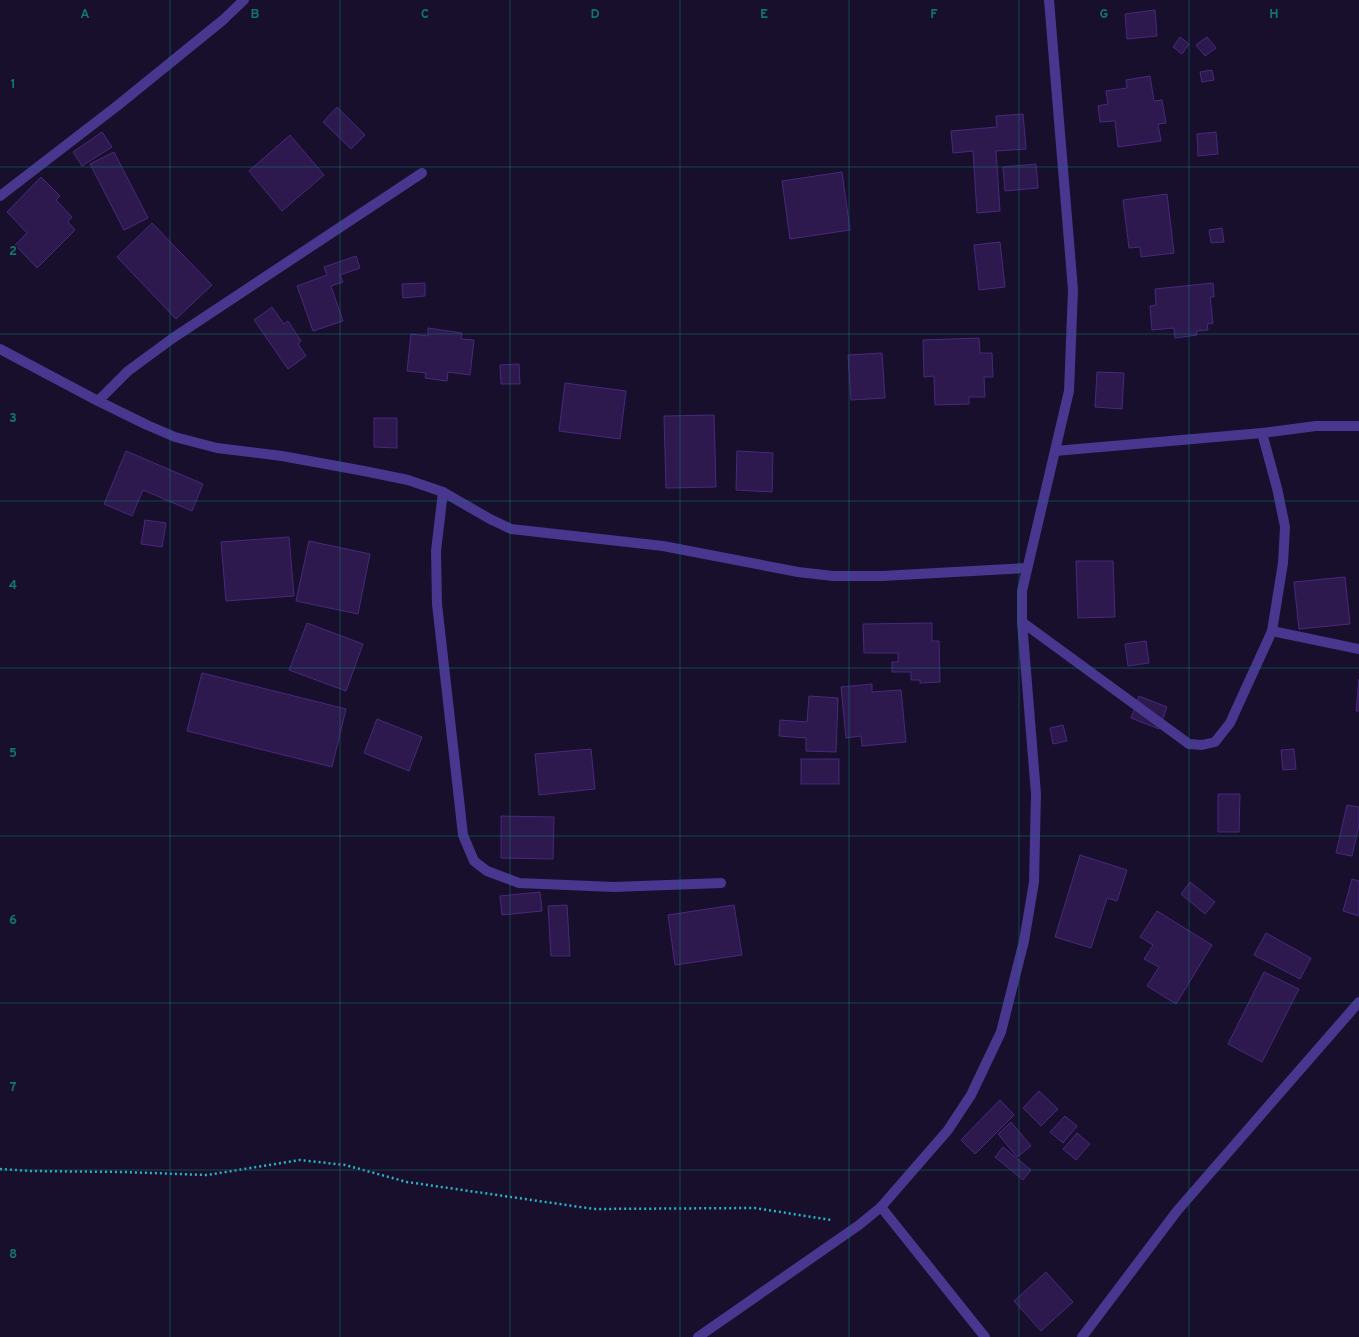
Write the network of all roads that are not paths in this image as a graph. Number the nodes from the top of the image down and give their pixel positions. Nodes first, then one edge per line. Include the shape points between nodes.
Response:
1 (244, 0) edge
2 (1049, 0) edge
3 (422, 173) dead end
4 (0, 196) edge
5 (0, 349) edge
6 (98, 401) junction
7 (1359, 426) edge
8 (1262, 433) junction
9 (1055, 451) junction
10 (443, 492) junction
11 (1027, 568) junction
12 (1022, 622) junction
13 (1272, 631) junction
14 (1359, 649) edge
15 (721, 883) dead end
16 (1359, 1002) edge
17 (881, 1207) junction
18 (698, 1337) edge
19 (985, 1337) edge
20 (1082, 1337) edge

1 - 4 street via 117,106
2 - 9 street via 1073,290 1069,392
3 - 6 street via 173,338 128,371
5 - 6 street
6 - 10 street via 175,437 217,448 282,456 408,480
7 - 8 street via 1316,426
8 - 9 street
8 - 13 street via 1285,527
9 - 11 street
10 - 11 street via 511,528 664,546 798,572 833,576 882,576
10 - 15 street via 436,551 437,604 463,835 474,861 487,871 519,883 614,886
11 - 12 street via 1022,591
12 - 13 street via 1189,744 1202,745 1215,742 1230,723
12 - 17 street via 1036,794 1034,882 1024,941 1001,1032 971,1095 948,1130
13 - 14 street
16 - 20 street via 1177,1211
17 - 18 street via 860,1225
17 - 19 street

